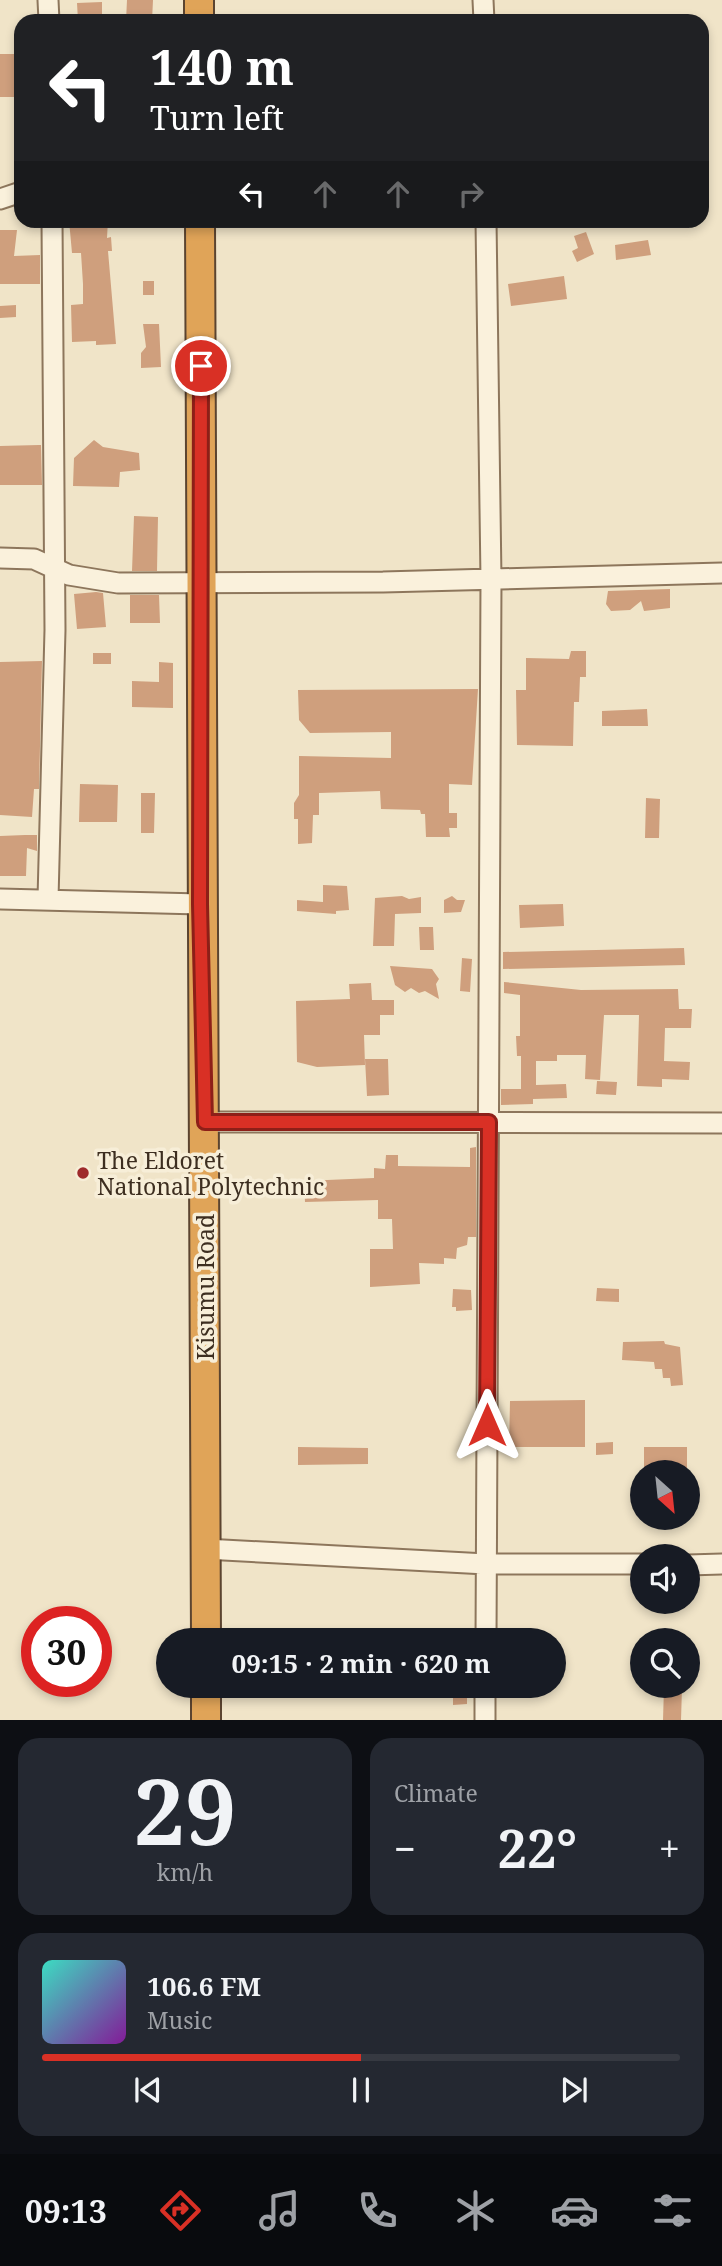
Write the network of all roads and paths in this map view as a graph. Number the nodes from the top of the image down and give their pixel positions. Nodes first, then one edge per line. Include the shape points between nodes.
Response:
1 (52, 228) edge
2 (200, 228) edge
3 (486, 228) edge
4 (0, 558) edge
5 (55, 570) junction
6 (722, 573) edge
7 (491, 580) junction
8 (202, 582) junction
9 (0, 899) edge
10 (48, 899) junction
11 (200, 904) junction
12 (205, 1122) junction
13 (489, 1122) junction
14 (722, 1123) edge
15 (205, 1549) junction
16 (486, 1563) junction
17 (630, 1564) edge
18 (722, 1564) edge
19 (700, 1565) edge
20 (206, 1628) edge
21 (485, 1628) edge
22 (206, 1698) edge
23 (485, 1698) edge
24 (206, 1720) edge
25 (485, 1720) edge

1 - 5 street
2 - 8 highway, Kisumu Road
3 - 7 street
4 - 5 street via 34,559
5 - 8 street via 118,583
5 - 10 street
6 - 7 street
7 - 8 street
7 - 13 street
8 - 11 highway, Kisumu Road
9 - 10 street
10 - 11 street
11 - 12 highway, Kisumu Road
12 - 13 street
12 - 15 highway, Kisumu Road
13 - 14 street
13 - 16 street
15 - 16 street
15 - 20 highway, Kisumu Road
16 - 17 street
16 - 21 street
18 - 19 street
22 - 24 highway
23 - 25 street

